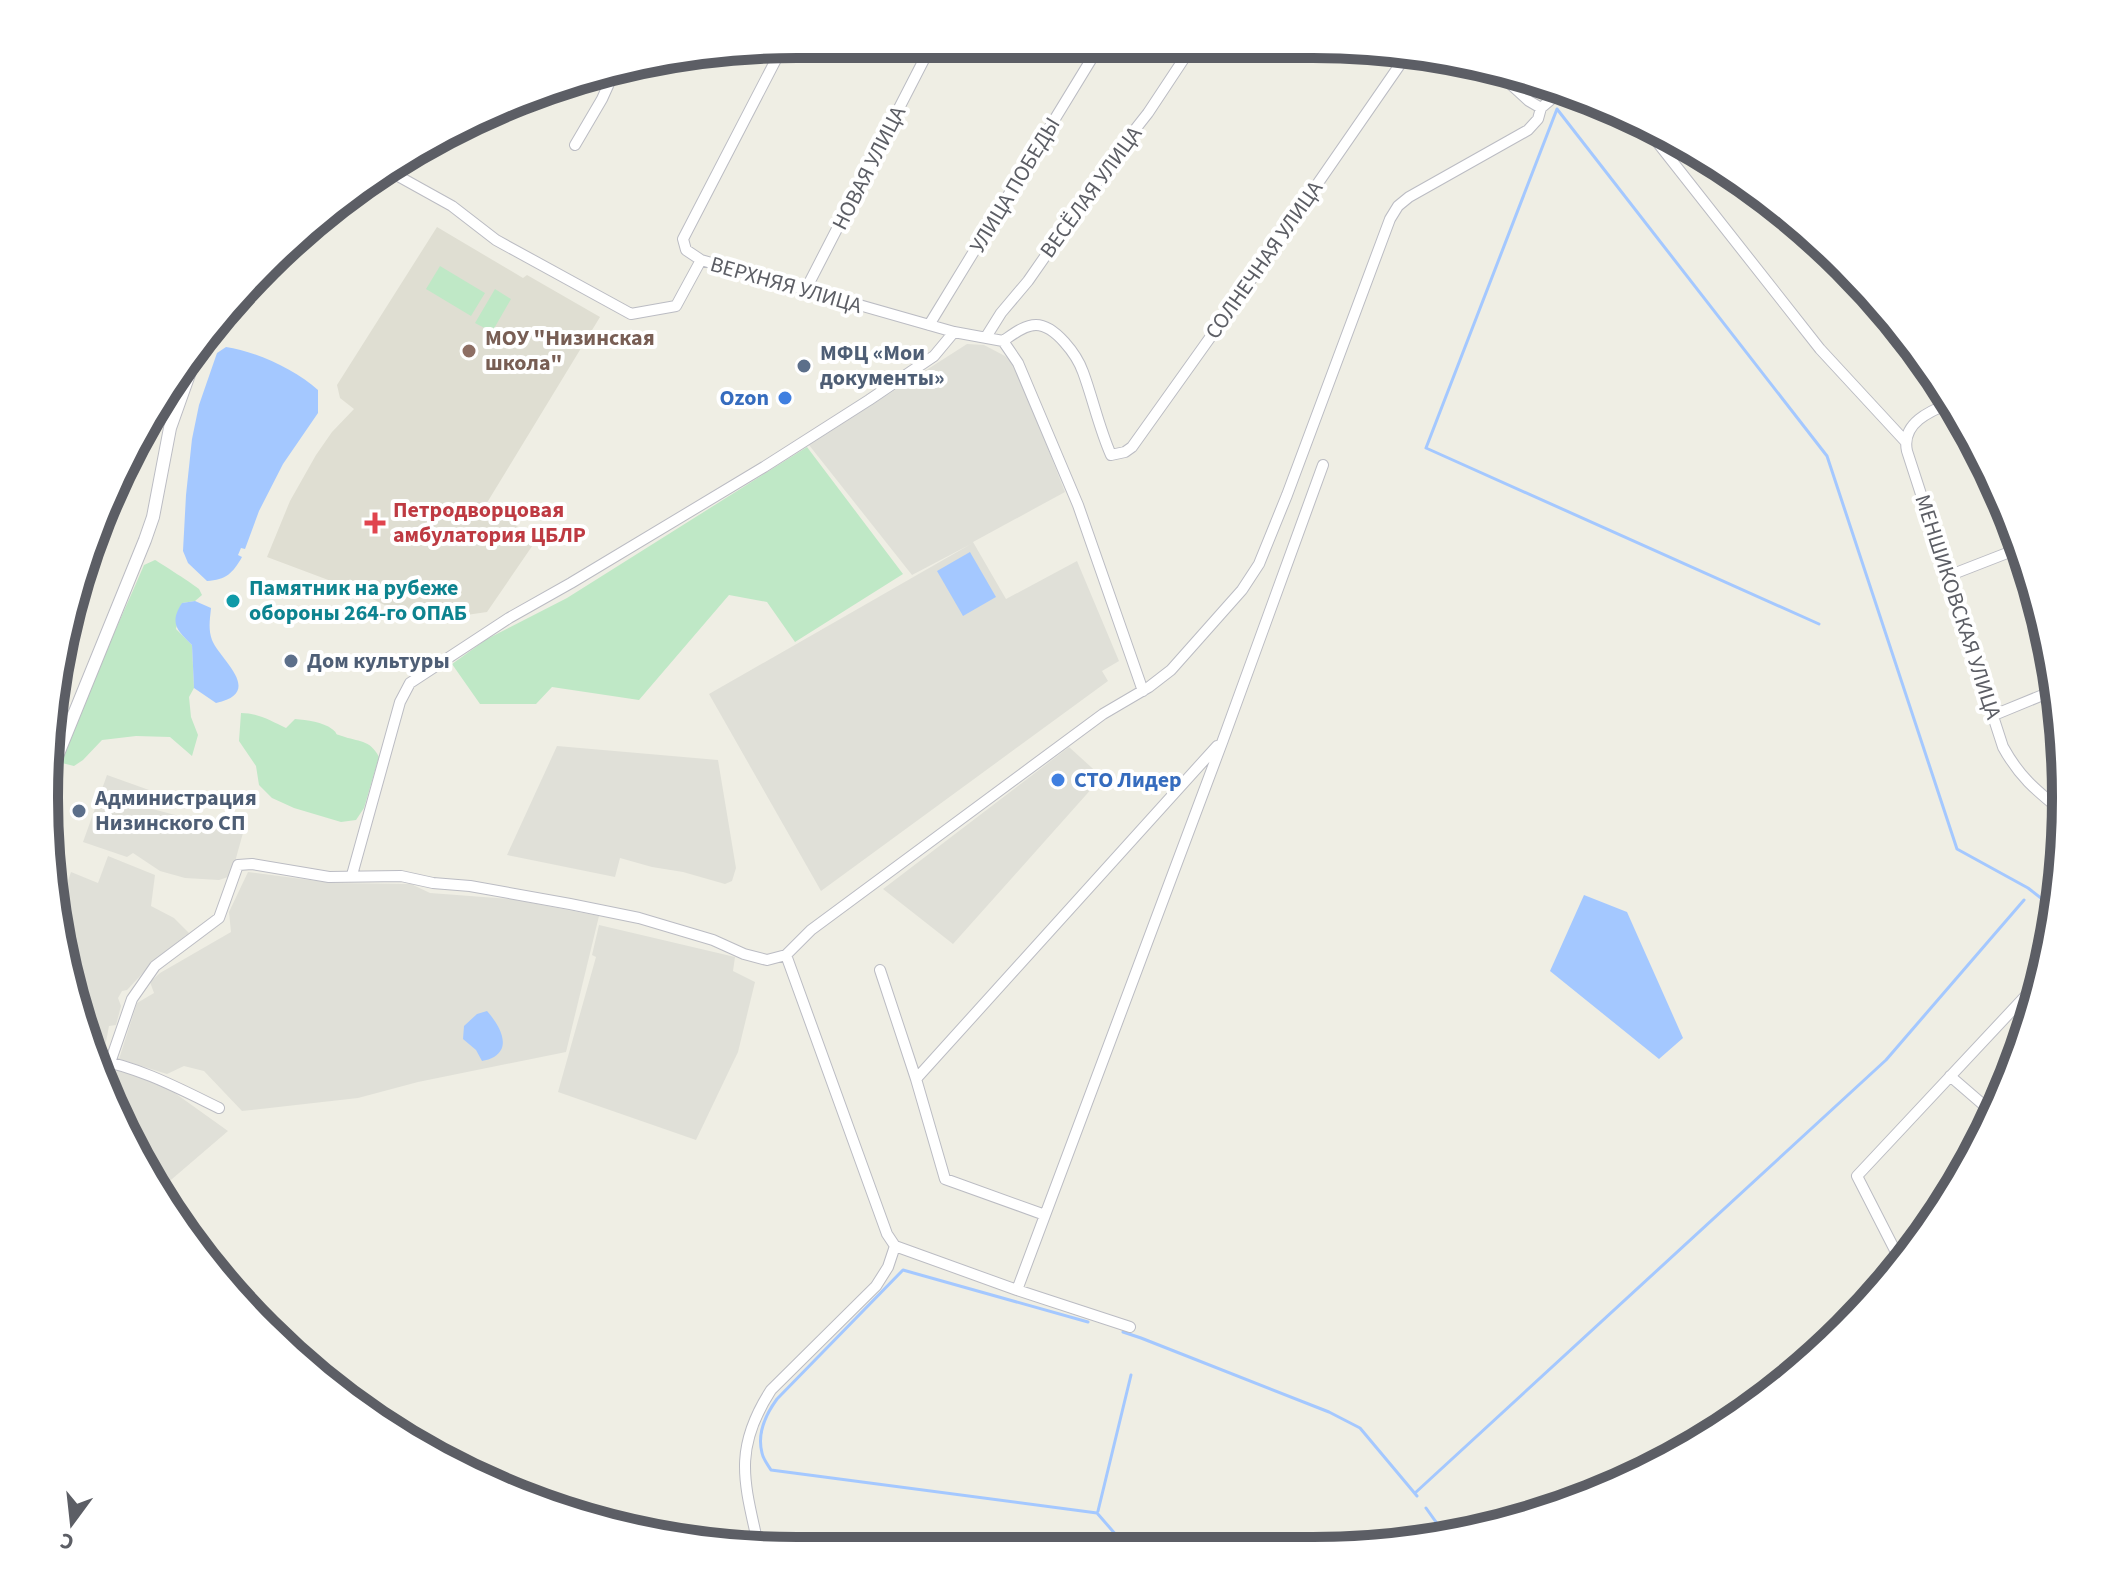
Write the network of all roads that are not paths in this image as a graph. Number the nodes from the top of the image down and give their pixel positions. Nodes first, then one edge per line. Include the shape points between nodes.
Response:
1 (925, 58) edge
2 (1092, 58) edge
3 (1184, 58) edge
4 (776, 59) edge
5 (1401, 63) edge
6 (610, 82) edge
7 (1512, 85) edge
8 (1553, 98) edge
9 (1541, 108) junction
10 (1659, 144) edge
11 (575, 145) dead end
12 (398, 176) edge
13 (701, 260) junction
14 (805, 291) junction
15 (929, 325) junction
16 (954, 332) junction
17 (986, 337) junction
18 (1003, 341) junction
19 (186, 382) edge
20 (1940, 407) edge
21 (1905, 441) junction
22 (1323, 465) dead end
23 (2010, 552) edge
24 (1948, 576) junction
25 (1143, 691) junction
26 (2045, 694) edge
27 (1994, 715) junction
28 (1223, 740) junction
29 (60, 749) edge
30 (2052, 803) edge
31 (352, 875) junction
32 (786, 955) junction
33 (880, 970) dead end
34 (2025, 997) edge
35 (107, 1062) edge
36 (113, 1063) junction
37 (110, 1069) edge
38 (1950, 1076) junction
39 (916, 1079) junction
40 (1985, 1106) edge
41 (219, 1108) dead end
42 (1045, 1215) junction
43 (895, 1246) junction
44 (1896, 1252) edge
45 (1017, 1290) junction
46 (1130, 1327) dead end
47 (756, 1535) edge

1 - 14 street, НОВАЯ УЛИЦА
2 - 15 street, УЛИЦА ПОБЕДЫ
3 - 17 street, ВЕСЁЛАЯ УЛИЦА
4 - 13 street via 683,239 686,250
5 - 18 street, СОЛНЕЧНАЯ УЛИЦА via 1125,452 1111,455 1082,370 1062,339 1032,325
6 - 11 street
7 - 9 street
8 - 9 street
9 - 25 street via 1528,130 1398,206 1259,564 1171,670
10 - 21 street via 1820,349
12 - 13 street, ВЕРХНЯЯ УЛИЦА via 452,206 496,240 631,314 676,306
13 - 14 street, ВЕРХНЯЯ УЛИЦА
14 - 15 street, ВЕРХНЯЯ УЛИЦА
15 - 16 street, ВЕРХНЯЯ УЛИЦА
16 - 17 street, ВЕРХНЯЯ УЛИЦА
16 - 31 street via 934,356 856,409 410,683 400,702
17 - 18 street, ВЕРХНЯЯ УЛИЦА
18 - 25 street via 1018,363 1078,505
19 - 29 street via 170,428 149,528
20 - 21 street via 1924,414
21 - 24 street, МЕНШИКОВСКАЯ УЛИЦА
22 - 28 street
23 - 24 street
24 - 27 street, МЕНШИКОВСКАЯ УЛИЦА
25 - 32 street via 972,810 811,930
26 - 27 street
27 - 30 street, МЕНШИКОВСКАЯ УЛИЦА via 2013,765
28 - 39 street
28 - 42 street
31 - 32 street via 401,876 570,904 639,918 767,960
31 - 36 street via 329,877 238,865 219,918 155,966 132,999
32 - 43 street
33 - 39 street
34 - 38 street
35 - 36 street
36 - 37 street
36 - 41 street via 164,1080
38 - 40 street
38 - 44 street via 1857,1176
39 - 42 street via 945,1179
42 - 45 street
43 - 45 street
43 - 47 street via 876,1286 771,1390 758,1410 745,1446 745,1484
45 - 46 street

